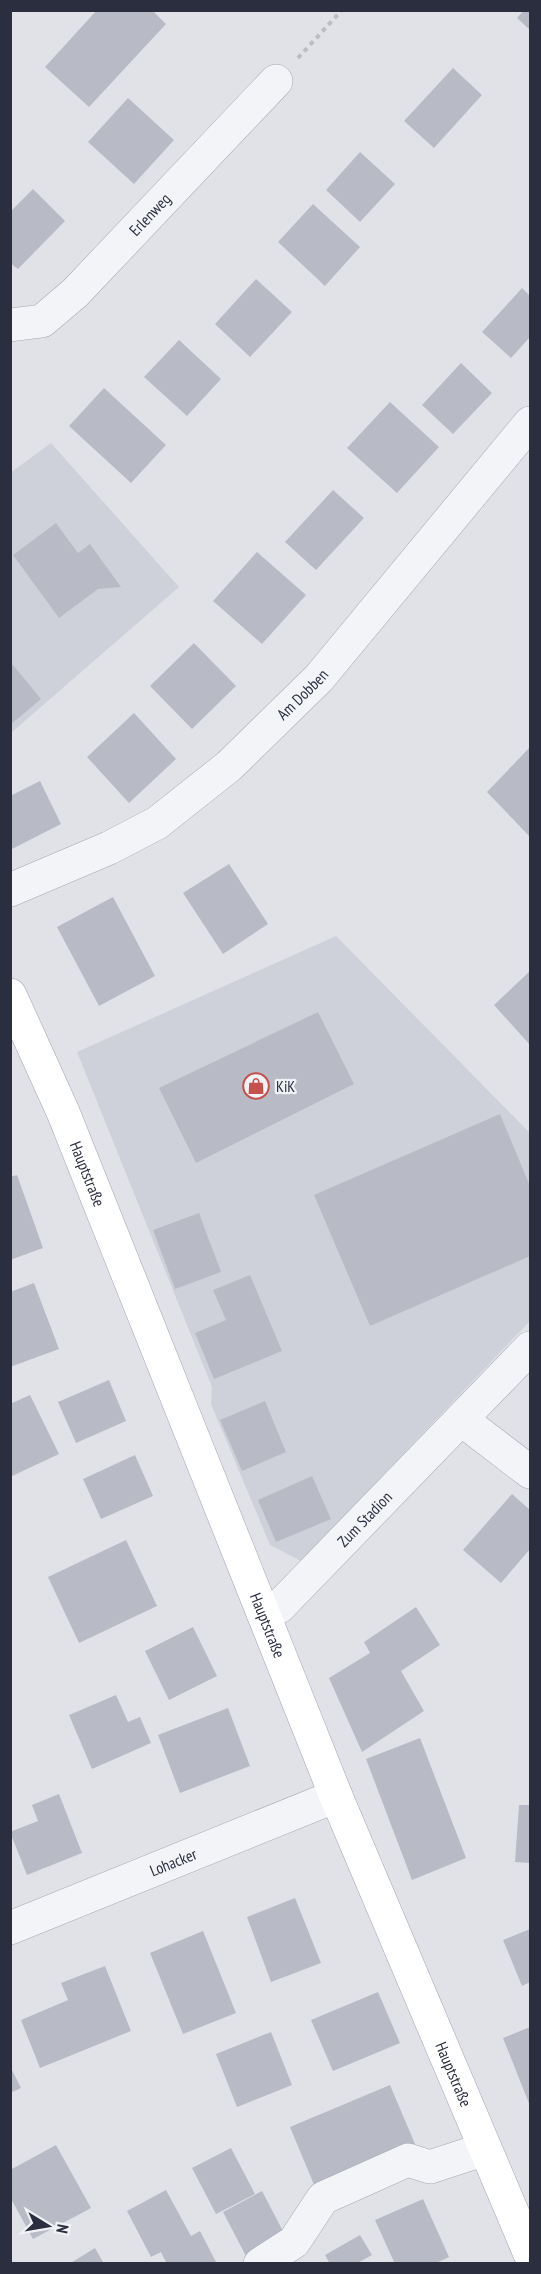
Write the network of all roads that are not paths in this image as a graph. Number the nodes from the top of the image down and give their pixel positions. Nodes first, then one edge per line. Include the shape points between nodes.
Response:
1 (276, 81) road end
2 (10, 325) edge
3 (531, 423) edge
4 (10, 890) edge
5 (10, 995) edge
6 (531, 1348) edge
7 (462, 1420) junction
8 (531, 1472) edge
9 (262, 1613) junction
10 (336, 1796) junction
11 (10, 1928) edge
12 (484, 2149) junction
13 (531, 2254) edge
14 (260, 2264) edge

1 - 2 street, Erlenweg via 75,293 42,321
3 - 4 street, Am Dobben via 319,678 229,766 157,822 109,848
5 - 9 main road, Hauptstraße via 63,1112
6 - 7 street, Zum Stadion
7 - 8 street
7 - 9 street, Zum Stadion via 279,1607
9 - 10 main road, Hauptstraße
10 - 11 street, Lohacker
10 - 12 main road, Hauptstraße
12 - 13 main road, Hauptstraße
12 - 14 street via 430,2167 408,2160 323,2198 294,2242

